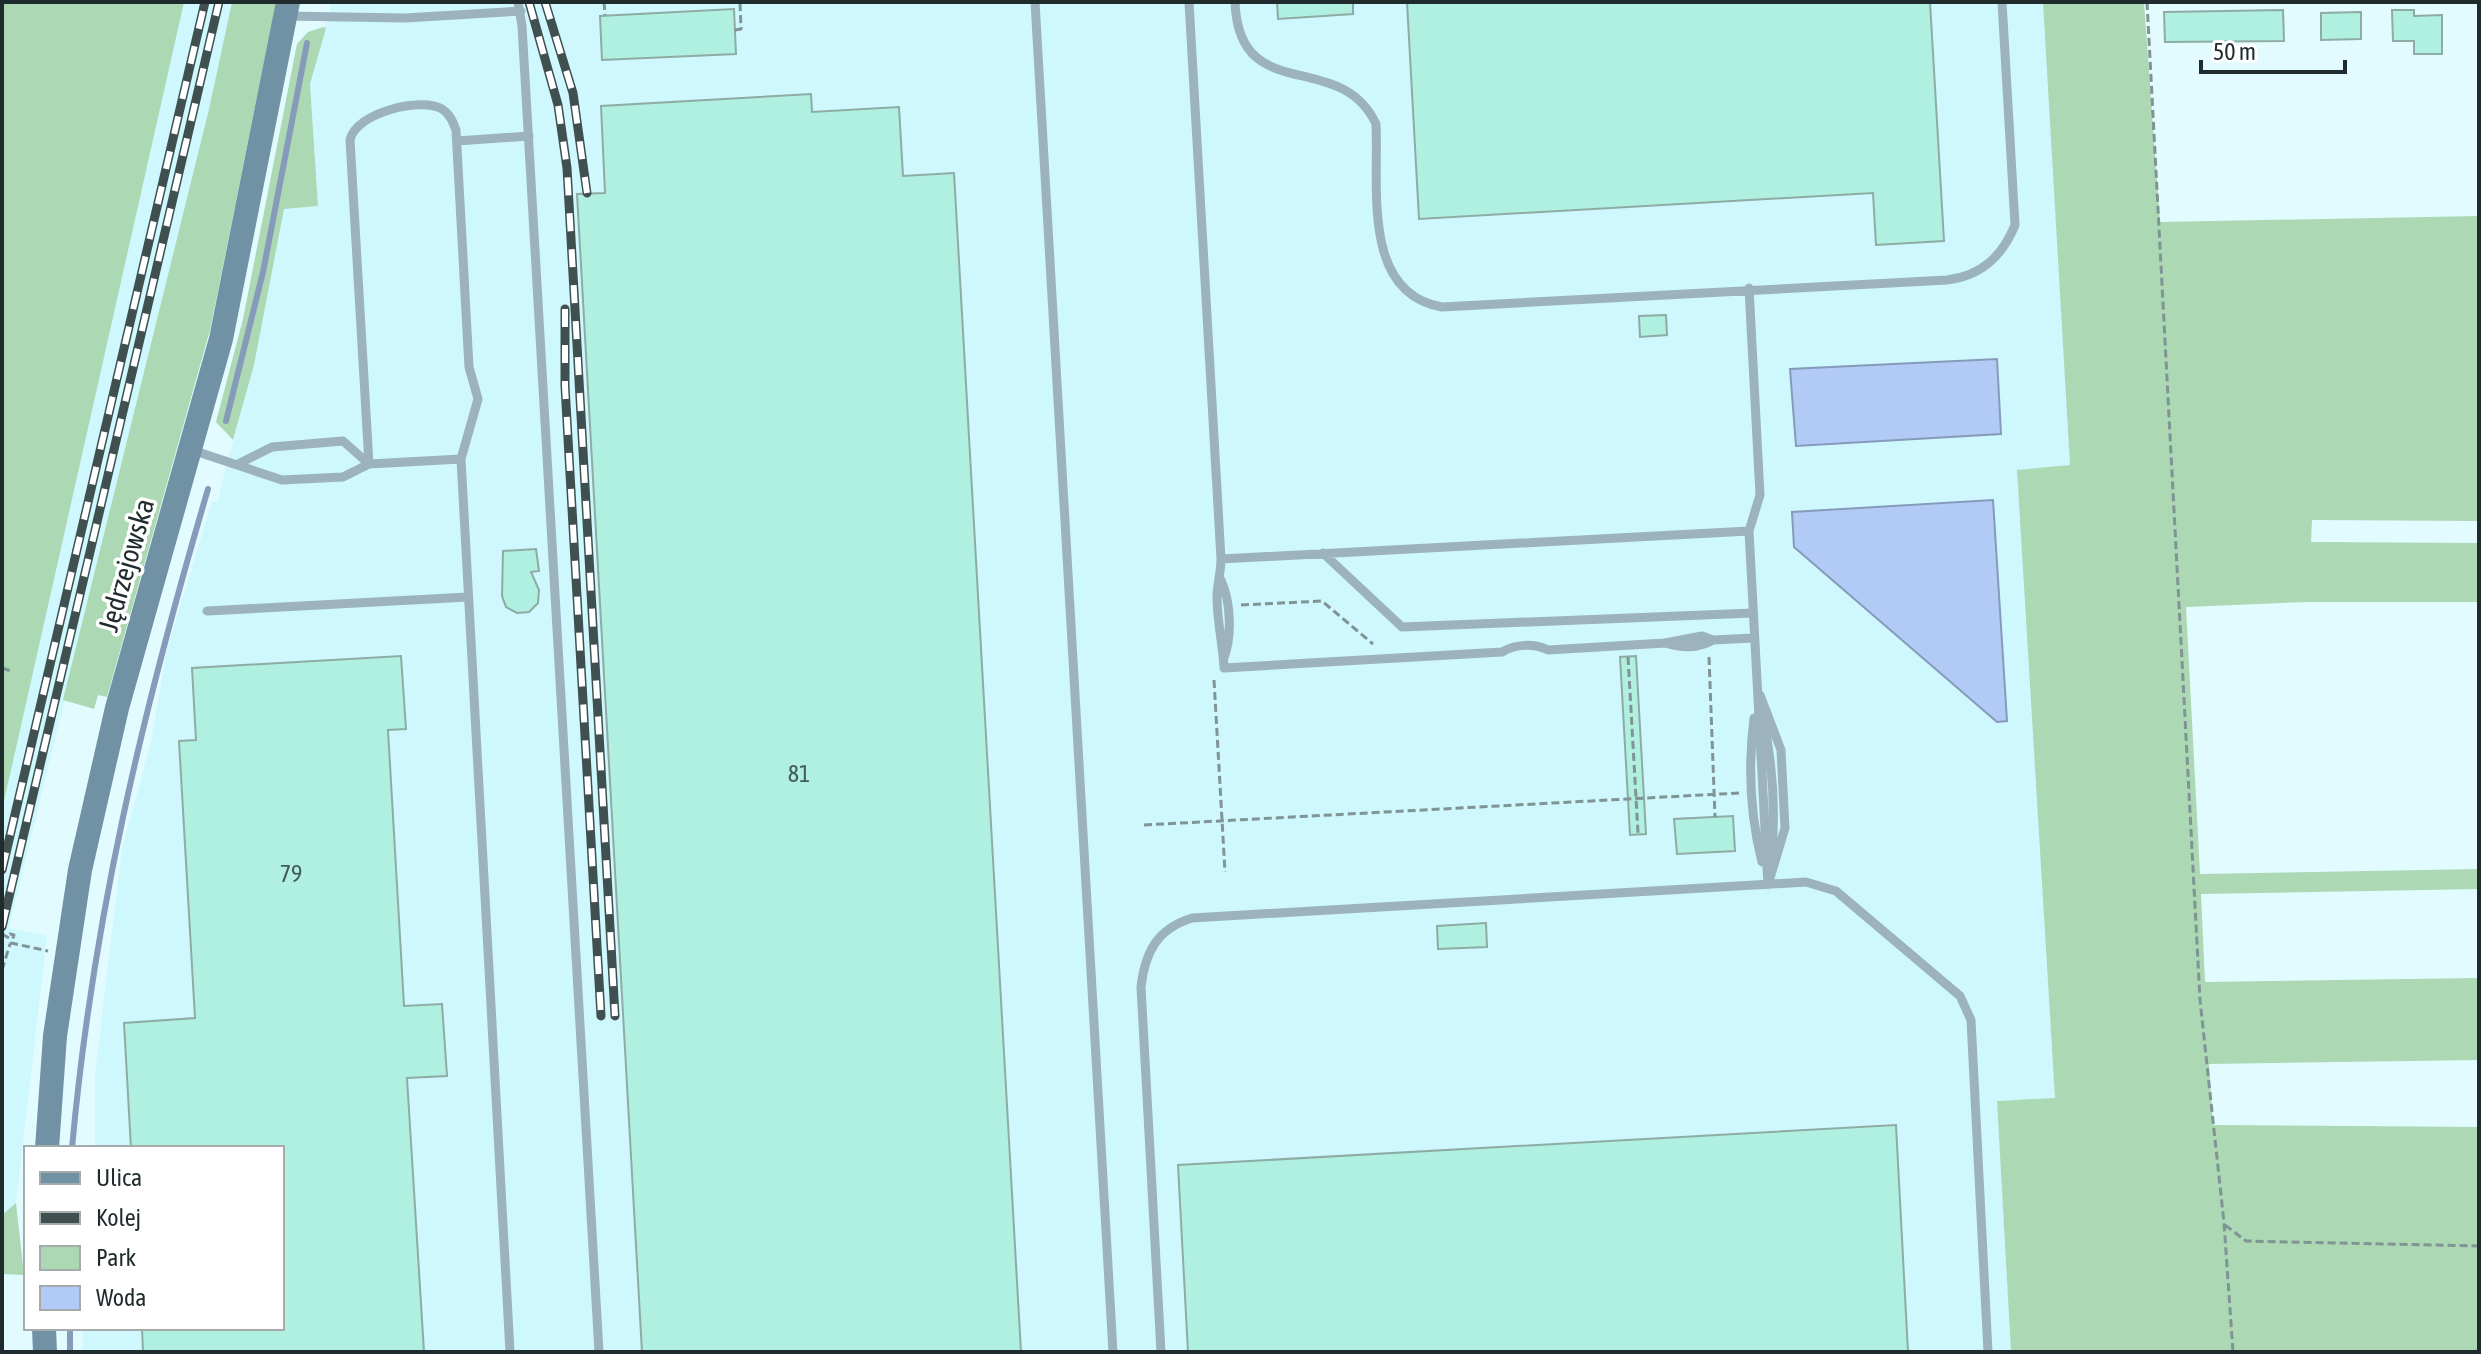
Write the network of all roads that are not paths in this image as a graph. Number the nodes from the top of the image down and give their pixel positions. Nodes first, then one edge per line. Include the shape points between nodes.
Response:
1 (1035, 2) edge
2 (1189, 2) edge
3 (1235, 2) edge
4 (2002, 2) edge
5 (520, 7) edge
6 (287, 9) edge
7 (529, 136) junction
8 (457, 141) junction
9 (1749, 288) junction
10 (191, 449) junction
11 (461, 459) junction
12 (240, 463) junction
13 (369, 464) junction
14 (1749, 531) junction
15 (1323, 553) junction
16 (1221, 559) junction
17 (468, 597) junction
18 (207, 611) dead end
19 (1753, 613) junction
20 (1754, 638) junction
21 (1757, 688) junction
22 (1768, 885) junction
23 (47, 1146) edge
24 (44, 1330) edge
25 (45, 1352) edge
26 (510, 1352) edge
27 (599, 1352) edge
28 (1113, 1352) edge
29 (1161, 1352) edge
30 (1988, 1352) edge

1 - 28 lane
2 - 16 lane
3 - 9 lane via 1235,24 1257,56 1286,74 1337,83 1370,110 1376,124 1384,261 1417,299 1442,307
4 - 9 lane via 2015,225 1999,254 1963,278
5 - 6 lane via 405,18
5 - 7 lane
6 - 10 street, Jędrzejowska via 221,339
7 - 8 lane
7 - 27 lane
8 - 11 lane via 469,367 478,391
8 - 13 lane via 449,114 432,106 378,112 351,134
9 - 14 lane via 1760,495
10 - 12 lane
10 - 23 street, Jędrzejowska via 117,708 80,870 55,1036
11 - 13 lane
11 - 17 lane
12 - 13 lane via 282,480 343,477
12 - 13 lane via 272,447 343,441
14 - 15 lane
14 - 19 lane
15 - 16 lane
15 - 19 lane via 1402,627
16 - 20 lane via 1216,592 1224,668 1502,652 1537,645 1548,650 1665,643 1680,647
17 - 18 lane
17 - 26 lane
19 - 20 lane
20 - 21 lane
21 - 22 lane
21 - 22 lane via 1750,752 1754,830
21 - 22 lane via 1781,750 1785,828
22 - 29 lane via 1192,918 1160,933 1143,967 1141,987
22 - 30 lane via 1806,882 1836,891 1967,1006
24 - 25 street

